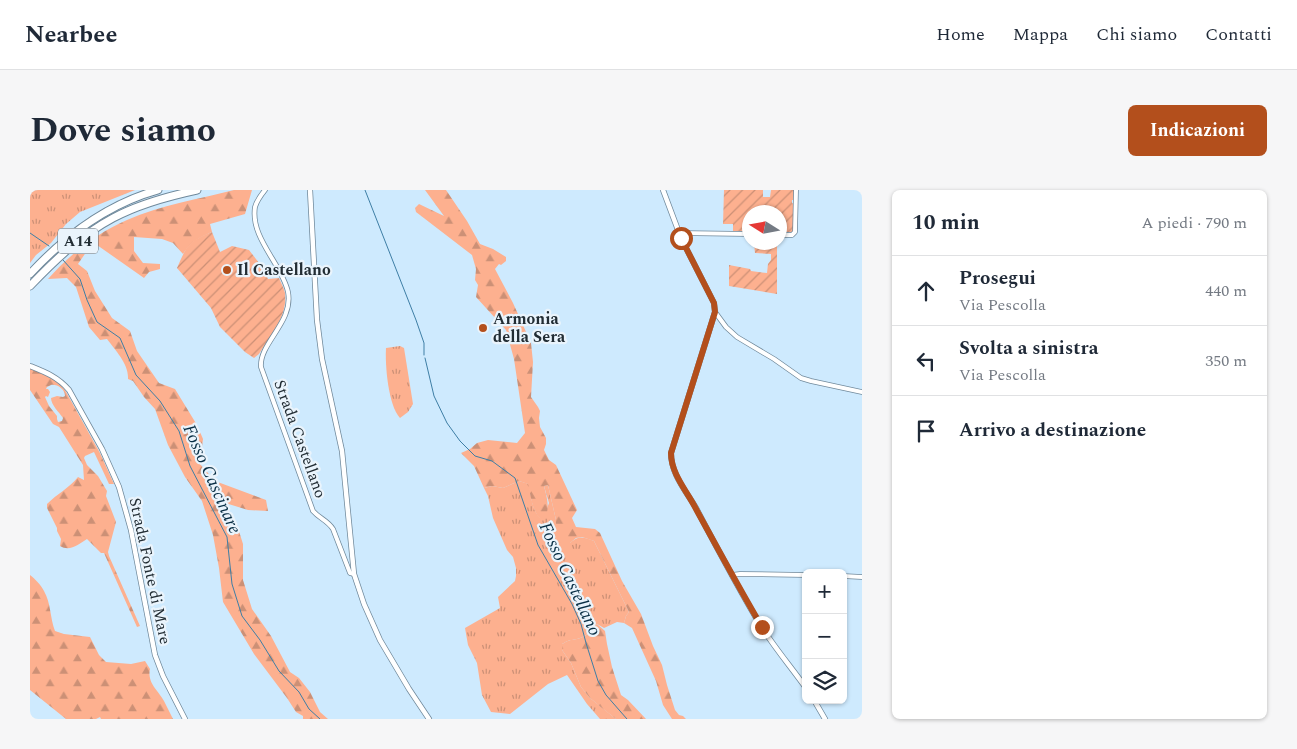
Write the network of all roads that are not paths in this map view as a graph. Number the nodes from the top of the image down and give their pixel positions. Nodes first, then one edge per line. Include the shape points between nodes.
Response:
1 (158, 190) edge
2 (197, 190) edge
3 (265, 190) edge
4 (310, 190) edge
5 (663, 190) edge
6 (796, 190) edge
7 (679, 232) junction
8 (742, 234) edge
9 (787, 235) edge
10 (30, 274) edge
11 (30, 286) edge
12 (715, 312) junction
13 (30, 366) edge
14 (862, 392) edge
15 (354, 574) junction
16 (732, 575) junction
17 (802, 575) edge
18 (847, 576) edge
19 (862, 577) edge
20 (802, 682) edge
21 (816, 704) edge
22 (185, 719) edge
23 (429, 719) edge
24 (825, 719) edge

1 - 10 highway, A14 via 112,208 88,223 51,252
2 - 11 highway, A14 via 153,201 114,218 78,241
3 - 15 street, Strada Castellano via 256,206 257,223 265,246 285,282 289,300 286,314 261,357 261,367 310,503 317,515 333,529 350,573
4 - 15 street, Strada Castellano via 317,320 342,451
5 - 7 street
6 - 9 street via 795,232
7 - 8 street
7 - 12 street via 714,303
12 - 14 street via 737,337 801,378
12 - 16 street via 671,453 671,462
13 - 22 street, Strada Fonte di Mare via 64,383 119,487 131,530 155,656
15 - 23 street, Strada Castellano via 380,640
16 - 17 street
16 - 20 street via 762,627
18 - 19 street
21 - 24 street

